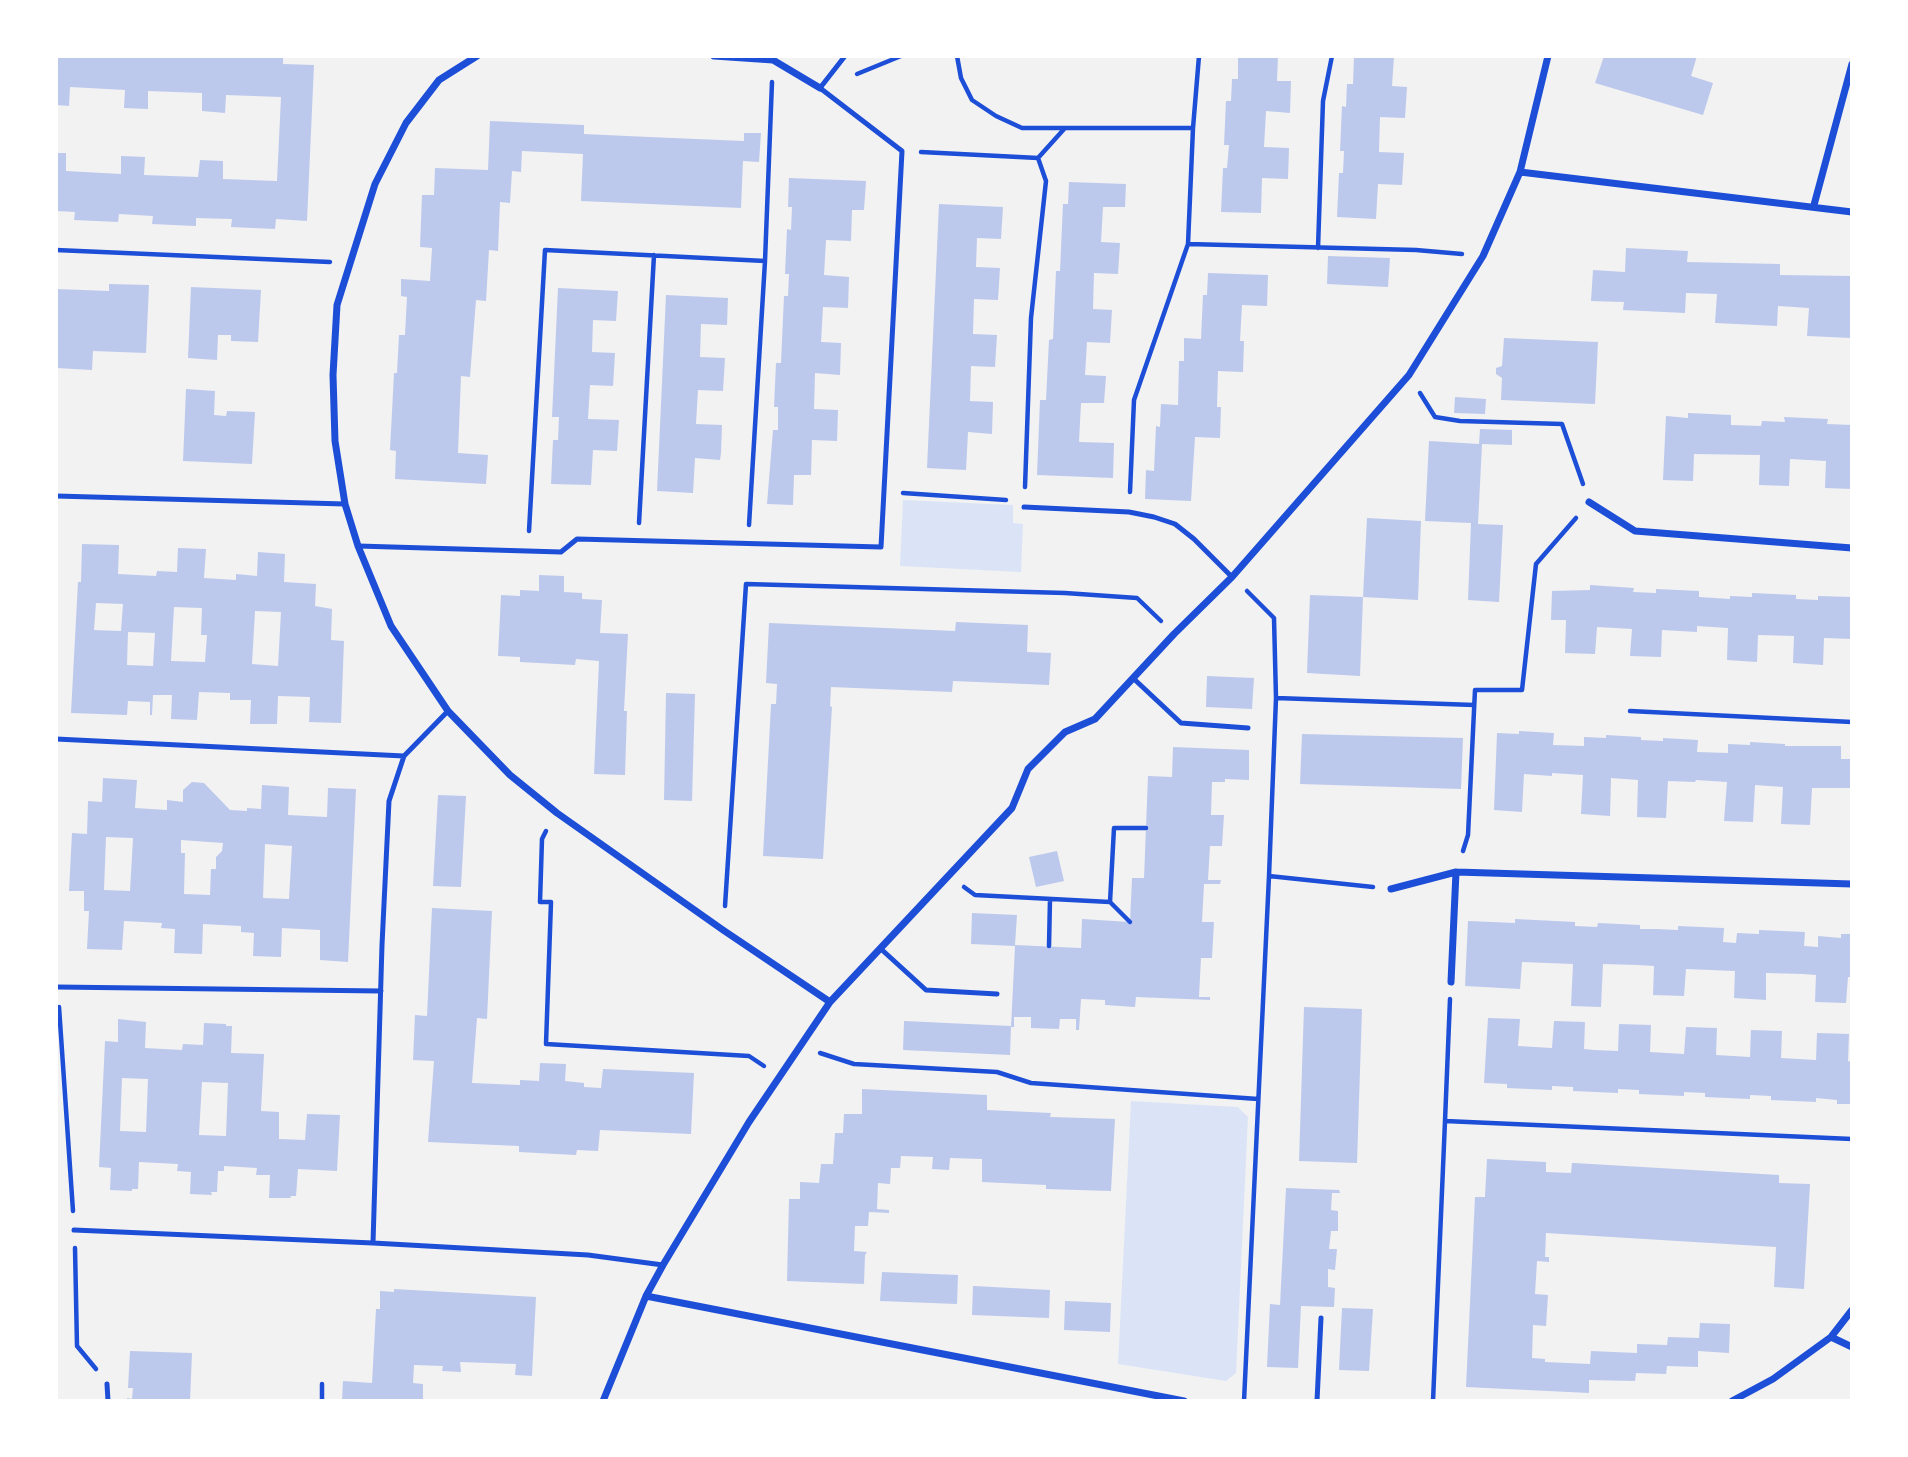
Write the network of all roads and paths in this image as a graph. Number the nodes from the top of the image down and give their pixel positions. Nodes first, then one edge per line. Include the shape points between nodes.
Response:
1 (476, 56) edge
2 (714, 56) edge
3 (845, 56) edge
4 (957, 56) edge
5 (1199, 56) edge
6 (1332, 56) edge
7 (1548, 56) edge
8 (773, 60) junction
9 (1852, 64) edge
10 (820, 88) junction
11 (1065, 128) junction
12 (1193, 128) junction
13 (902, 151) junction
14 (1038, 158) junction
15 (1520, 172) junction
16 (1814, 205) junction
17 (1852, 212) edge
18 (1188, 244) junction
19 (1318, 247) junction
20 (56, 250) edge
21 (654, 256) junction
22 (1483, 256) junction
23 (765, 261) junction
24 (349, 263) junction
25 (1409, 375) junction
26 (885, 492) junction
27 (56, 496) edge
28 (1590, 502) junction
29 (345, 504) junction
30 (1024, 504) junction
31 (1129, 512) junction
32 (638, 541) junction
33 (748, 544) junction
34 (358, 546) junction
35 (1852, 548) edge
36 (527, 550) junction
37 (1232, 577) junction
38 (1174, 634) junction
39 (1134, 679) junction
40 (1276, 698) junction
41 (1474, 705) junction
42 (448, 711) junction
43 (1630, 711) dead end
44 (1852, 722) edge
45 (1248, 728) dead end
46 (56, 740) edge
47 (404, 756) junction
48 (557, 813) junction
49 (1146, 828) dead end
50 (1456, 872) junction
51 (949, 876) junction
52 (1269, 876) junction
53 (1852, 884) edge
54 (1391, 889) joint
55 (1050, 899) junction
56 (1110, 902) junction
57 (1130, 922) dead end
58 (723, 930) junction
59 (1049, 946) dead end
60 (881, 949) junction
61 (1451, 982) joint
62 (57, 987) edge
63 (382, 991) junction
64 (998, 993) dead end
65 (830, 1002) junction
66 (799, 1047) junction
67 (779, 1076) junction
68 (1258, 1099) junction
69 (1445, 1121) junction
70 (1852, 1139) edge
71 (74, 1230) junction
72 (373, 1242) junction
73 (663, 1265) junction
74 (646, 1296) junction
75 (1852, 1310) edge
76 (1321, 1318) dead end
77 (1831, 1337) junction
78 (1852, 1347) edge
79 (107, 1384) joint
80 (323, 1384) dead end
81 (108, 1401) edge
82 (322, 1401) edge
83 (603, 1401) edge
84 (1184, 1401) edge
85 (1244, 1401) edge
86 (1317, 1401) edge
87 (1433, 1401) edge
88 (1732, 1401) edge

1 - 24 street via 439,80 406,123 375,184
2 - 8 street
3 - 10 lane
4 - 11 path via 972,100 996,116 1022,128
5 - 12 path
6 - 19 path via 1323,101
7 - 15 street
8 - 10 street
8 - 23 path
9 - 16 street
10 - 13 lane
11 - 12 path
11 - 14 path
12 - 18 path
13 - 14 path
13 - 26 lane
14 - 30 path via 1046,181 1031,318
15 - 16 street
15 - 22 street
16 - 17 street
18 - 19 path
18 - 31 path via 1134,400
19 - 22 path
20 - 24 path
21 - 23 path
21 - 32 path
21 - 36 path via 545,250
22 - 25 street
23 - 33 path
24 - 29 street via 337,305 333,375 335,441
25 - 28 path via 1435,417 1562,424
25 - 37 street
26 - 30 path
26 - 33 lane via 881,547
27 - 29 lane
28 - 35 street via 1635,531
28 - 41 path via 1536,564 1522,690 1475,690
29 - 34 street
30 - 31 lane
31 - 37 lane via 1175,524
32 - 33 lane
32 - 36 lane via 577,539 561,551
34 - 36 lane
34 - 42 street via 391,626
37 - 38 street
37 - 40 path via 1274,618
38 - 39 street
38 - 58 path via 1137,598 746,584
39 - 45 lane via 1181,723
39 - 51 street via 1095,719 1065,732 1028,769 1012,808
40 - 41 path
40 - 52 path
41 - 50 path via 1468,835
42 - 47 lane
42 - 48 street via 510,775
43 - 44 path
46 - 47 lane
47 - 63 lane via 389,801
48 - 58 street
48 - 67 path via 542,839 540,902 551,902 546,1044 749,1056
49 - 56 path via 1114,828
50 - 53 street
50 - 54 street
50 - 61 street
51 - 55 path via 975,895
51 - 60 street
52 - 54 path
52 - 68 path
55 - 56 path
55 - 59 path
56 - 57 path
58 - 65 street
60 - 64 lane via 926,990
60 - 65 street
61 - 69 path
62 - 63 lane
62 - 71 path
63 - 72 lane
65 - 66 street
66 - 67 street
66 - 68 path via 854,1064 997,1072 1031,1083
67 - 73 street
68 - 85 path
69 - 70 path
69 - 87 path
71 - 72 lane
71 - 79 path via 77,1346
72 - 73 lane via 588,1255
73 - 74 street
74 - 83 street
74 - 84 street
75 - 77 street
76 - 86 lane
77 - 78 street
77 - 88 street via 1773,1379
79 - 81 lane
80 - 82 path

